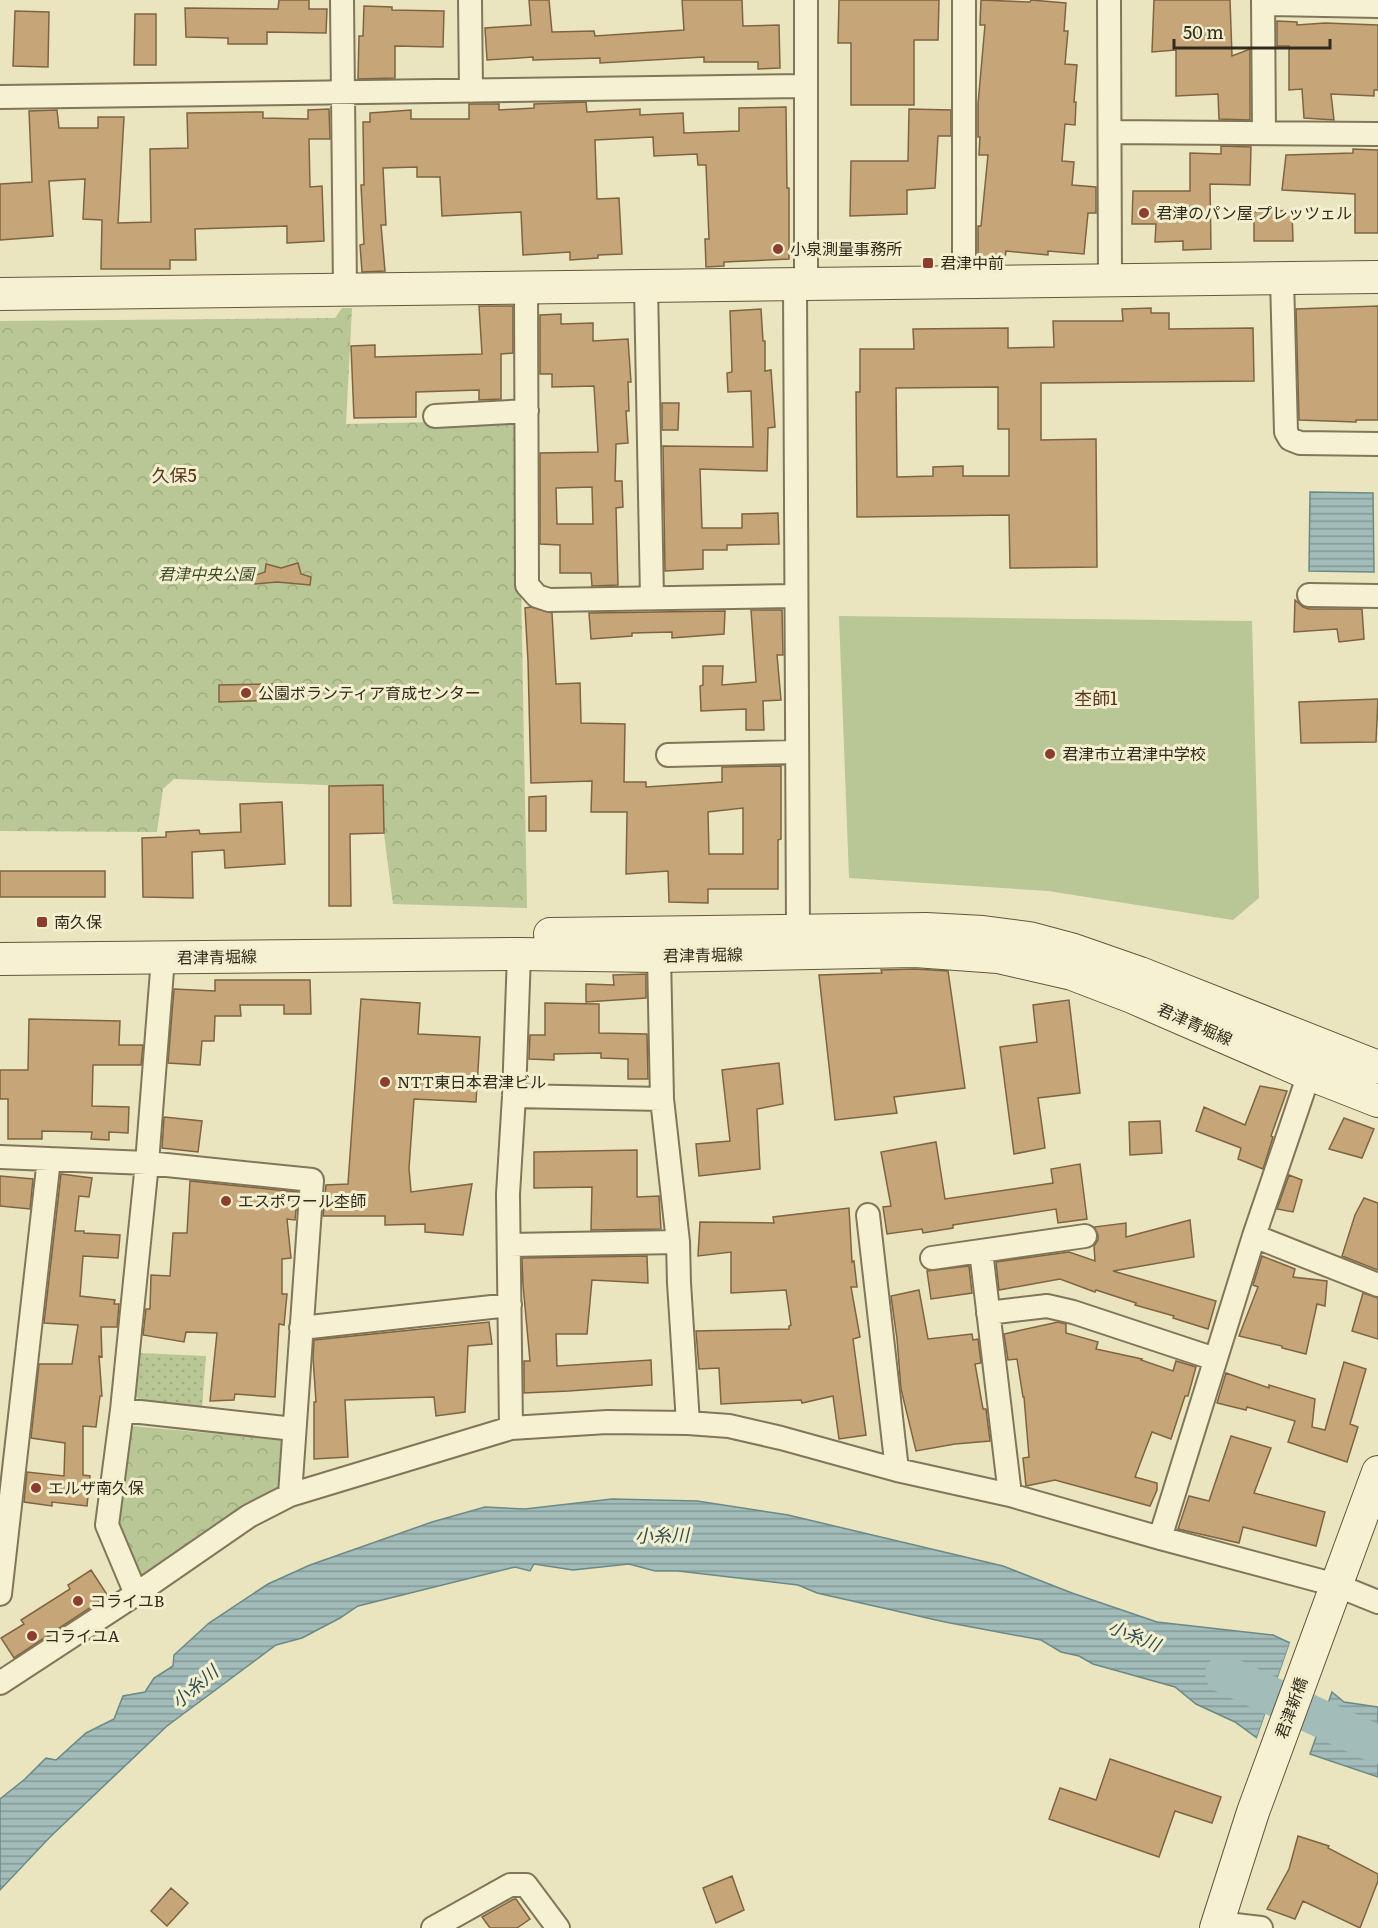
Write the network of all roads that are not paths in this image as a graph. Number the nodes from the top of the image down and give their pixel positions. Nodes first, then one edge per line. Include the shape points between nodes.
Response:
1 (342, 0) edge
2 (470, 0) edge
3 (806, 0) edge
4 (964, 0) edge
5 (1109, 0) edge
6 (1263, 2) edge
7 (1378, 6) edge
8 (806, 86) junction
9 (471, 91) junction
10 (343, 92) junction
11 (0, 97) edge
12 (1110, 132) junction
13 (1264, 133) junction
14 (1378, 134) edge
15 (1378, 276) edge
16 (1282, 278) junction
17 (1110, 280) junction
18 (964, 282) junction
19 (800, 284) junction
20 (646, 286) junction
21 (526, 287) junction
22 (345, 289) junction
23 (0, 294) edge
24 (527, 411) junction
25 (435, 416) dead end
26 (1378, 444) edge
27 (1309, 595) dead end
28 (796, 596) junction
29 (1378, 596) edge
30 (652, 598) junction
31 (797, 752) junction
32 (668, 755) dead end
33 (798, 930) junction
34 (0, 938) edge
35 (519, 954) junction
36 (659, 956) junction
37 (163, 958) junction
38 (0, 959) edge
39 (1378, 1067) edge
40 (1309, 1074) junction
41 (514, 1096) junction
42 (662, 1099) junction
43 (1378, 1101) edge
44 (0, 1157) edge
45 (49, 1159) junction
46 (147, 1163) junction
47 (868, 1215) dead end
48 (1085, 1236) dead end
49 (1254, 1236) junction
50 (678, 1242) junction
51 (509, 1245) junction
52 (981, 1251) junction
53 (932, 1258) dead end
54 (1378, 1285) edge
55 (510, 1305) junction
56 (988, 1313) junction
57 (301, 1328) junction
58 (1215, 1359) junction
59 (122, 1410) junction
60 (688, 1423) junction
61 (512, 1428) junction
62 (294, 1429) junction
63 (897, 1470) junction
64 (1378, 1472) edge
65 (1010, 1495) junction
66 (290, 1496) junction
67 (1160, 1538) junction
68 (0, 1594) edge
69 (136, 1594) junction
70 (1332, 1594) junction
71 (1378, 1602) edge
72 (0, 1683) edge
73 (1217, 1925) edge
74 (433, 1928) edge
75 (558, 1928) edge
76 (1262, 1928) edge

1 - 10 street
2 - 9 street
3 - 8 street
4 - 18 street
5 - 12 street
6 - 7 street
6 - 13 street
8 - 9 street
8 - 19 street
9 - 10 street
10 - 11 street
10 - 22 street
12 - 13 street
12 - 17 street
13 - 14 street
15 - 16 main road
16 - 17 main road
16 - 26 street via 1286,432 1290,439 1300,443
17 - 18 main road
18 - 19 main road
19 - 20 main road
19 - 28 street
20 - 21 main road
20 - 30 street
21 - 22 main road
21 - 24 street
22 - 23 main road
24 - 25 street
24 - 30 street via 527,585 537,596 549,600
27 - 29 street
28 - 30 street
28 - 31 street
31 - 32 street
31 - 33 street
33 - 34 main road, 君津青堀線
33 - 39 main road, 君津青堀線 via 927,928 1029,938 1140,973
35 - 36 main road, 君津青堀線
35 - 37 main road, 君津青堀線
35 - 41 street
36 - 40 main road, 君津青堀線 via 915,951 999,957 1072,974
36 - 42 street
37 - 38 main road, 君津青堀線
37 - 46 street
40 - 43 main road, 君津青堀線
40 - 49 street
41 - 42 street
41 - 51 street
42 - 50 street
44 - 45 street
45 - 46 street
45 - 68 street
46 - 57 street via 312,1180
46 - 59 street
47 - 63 street
48 - 52 street
49 - 54 street
49 - 58 street
50 - 51 street
50 - 60 street
51 - 55 street
52 - 53 street
52 - 56 street
55 - 57 street
55 - 61 street
56 - 58 street via 1047,1306
56 - 65 street
57 - 62 street
58 - 67 street
59 - 62 street
59 - 69 street via 107,1525
60 - 61 street via 607,1422
60 - 63 street via 729,1426
61 - 66 street
62 - 66 street
63 - 65 street
64 - 70 main road, 君津新橋
65 - 67 street
66 - 69 street via 249,1516
67 - 70 street
69 - 72 street
70 - 71 street
70 - 73 main road, 君津新橋 via 1253,1812
73 - 76 street
74 - 75 street via 510,1885 526,1885

